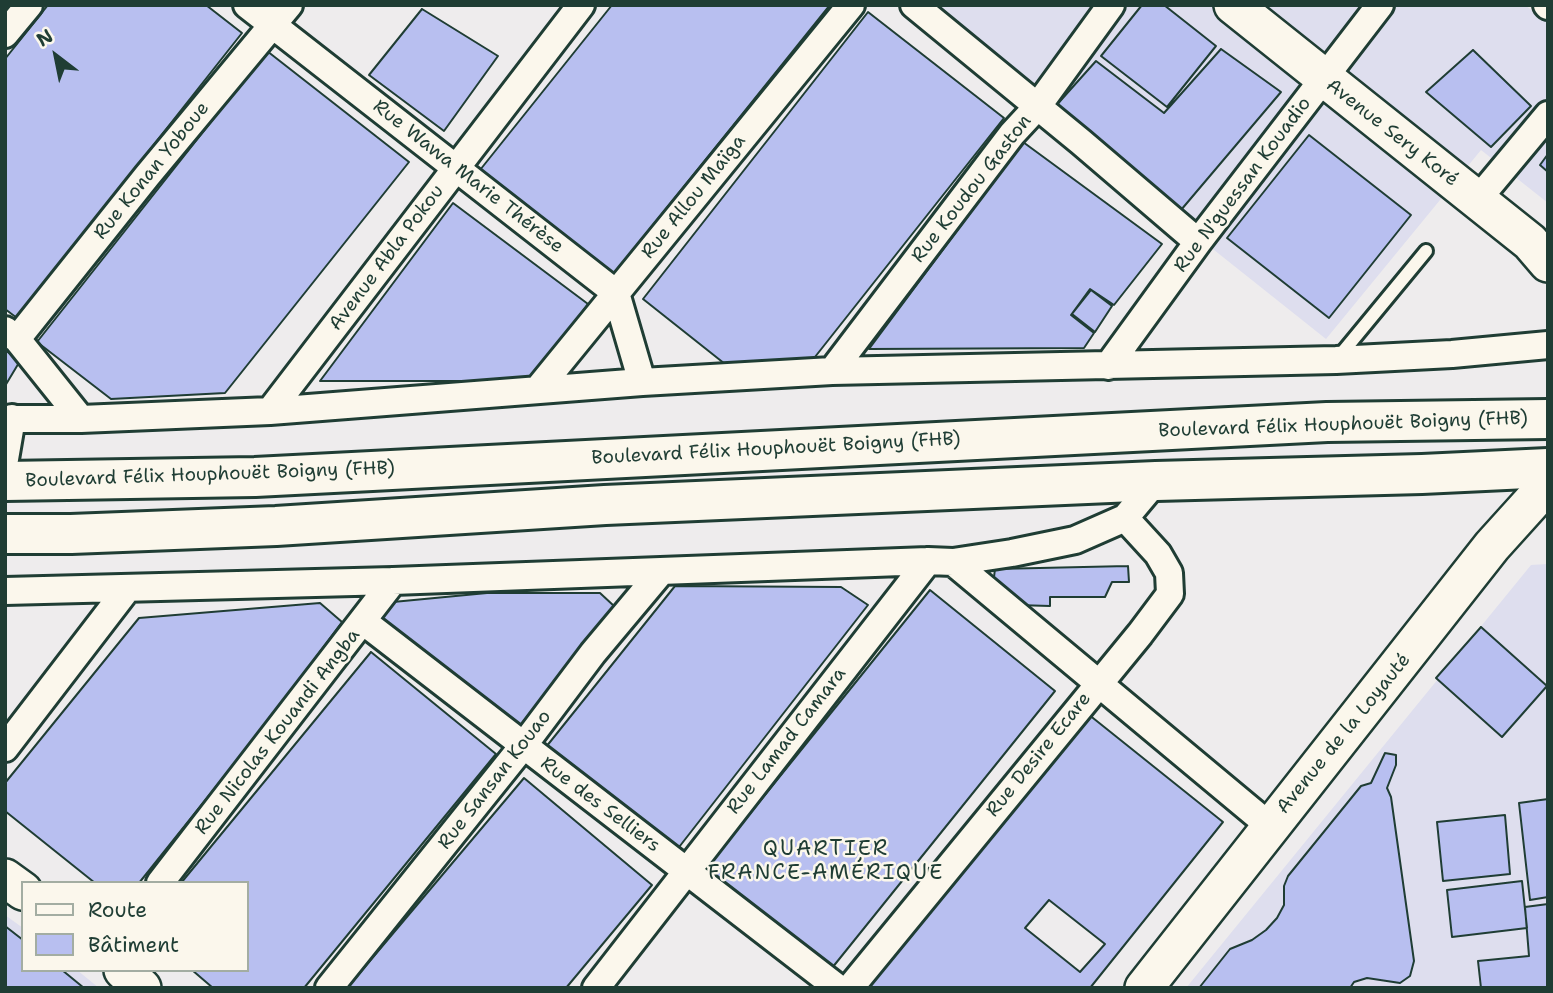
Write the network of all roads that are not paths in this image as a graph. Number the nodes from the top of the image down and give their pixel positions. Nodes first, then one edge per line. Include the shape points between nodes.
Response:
1 (29, 5) edge
2 (247, 5) edge
3 (289, 5) edge
4 (581, 5) edge
5 (851, 5) edge
6 (914, 5) edge
7 (1111, 5) edge
8 (1233, 5) edge
9 (1380, 5) edge
10 (272, 26) junction
11 (5, 34) edge
12 (1323, 80) junction
13 (1037, 107) junction
14 (1548, 115) edge
15 (456, 167) junction
16 (1478, 199) junction
17 (1198, 242) junction
18 (1426, 251) dead end
19 (1548, 263) edge
20 (616, 293) junction
21 (11, 334) edge
22 (1548, 345) edge
23 (1336, 360) junction
24 (1108, 366) junction
25 (832, 371) junction
26 (642, 382) junction
27 (538, 390) junction
28 (270, 411) junction
29 (9, 418) edge
30 (81, 419) junction
31 (1548, 419) edge
32 (5, 459) edge
33 (1548, 468) edge
34 (5, 481) edge
35 (1156, 481) junction
36 (1548, 484) edge
37 (1125, 518) junction
38 (5, 534) edge
39 (941, 561) junction
40 (660, 573) junction
41 (393, 581) junction
42 (127, 589) junction
43 (5, 591) edge
44 (364, 622) junction
45 (1099, 682) junction
46 (523, 746) junction
47 (5, 748) edge
48 (1271, 827) junction
49 (686, 871) junction
50 (5, 878) edge
51 (162, 881) edge
52 (21, 890) edge
53 (125, 972) edge
54 (142, 988) edge
55 (328, 988) edge
56 (596, 988) edge
57 (838, 988) edge
58 (850, 988) edge
59 (1144, 988) edge

1 - 11 street
2 - 10 street, Rue Wawa Marie Thérèse
3 - 10 street, Rue Konan Yoboue
4 - 15 street, Avenue Abla Pokou
5 - 20 street, Rue Allou Maïga
6 - 13 street
7 - 13 street, Rue Koudou Gaston
8 - 12 street, Avenue Sery Koré
9 - 12 street, Rue N'guessan Kouadio
10 - 15 street, Rue Wawa Marie Thérèse
10 - 21 street, Rue Konan Yoboue
12 - 16 street, Avenue Sery Koré
12 - 17 street, Rue N'guessan Kouadio
13 - 17 street
13 - 25 street, Rue Koudou Gaston
14 - 16 street
15 - 20 street, Rue Wawa Marie Thérèse
15 - 28 street, Avenue Abla Pokou
16 - 19 street, Avenue Sery Koré
17 - 24 street, Rue N'guessan Kouadio
18 - 23 lane
20 - 26 street
20 - 27 street, Rue Allou Maïga
21 - 30 street
22 - 23 street
23 - 24 street
24 - 25 street
25 - 26 street
26 - 27 street
27 - 28 street
28 - 30 street
29 - 30 street
29 - 32 street
31 - 34 main road, Boulevard Félix Houphouët Boigny (FHB) via 1328,422 255,477
33 - 35 main road
35 - 37 street
35 - 38 main road via 605,505 276,526
36 - 48 street, Avenue de la Loyauté via 1492,547
37 - 39 street via 1074,540 1012,554
37 - 45 street, Rue Desire Ecare via 1158,554 1169,573 1170,594
39 - 40 street
39 - 45 street
39 - 49 street, Rue Lamad Camara
40 - 41 street
40 - 46 street, Rue Sansan Kouao
41 - 42 street
41 - 44 street, Rue Nicolas Kouandi Angba
42 - 43 street
42 - 47 street
44 - 46 street, Rue des Selliers
44 - 51 street, Rue Nicolas Kouandi Angba
45 - 48 street
45 - 58 street, Rue Desire Ecare
46 - 49 street, Rue des Selliers
46 - 55 street, Rue Sansan Kouao
48 - 59 street, Avenue de la Loyauté
49 - 56 street, Rue Lamad Camara
49 - 57 street, Rue des Selliers
50 - 52 street
53 - 54 street

